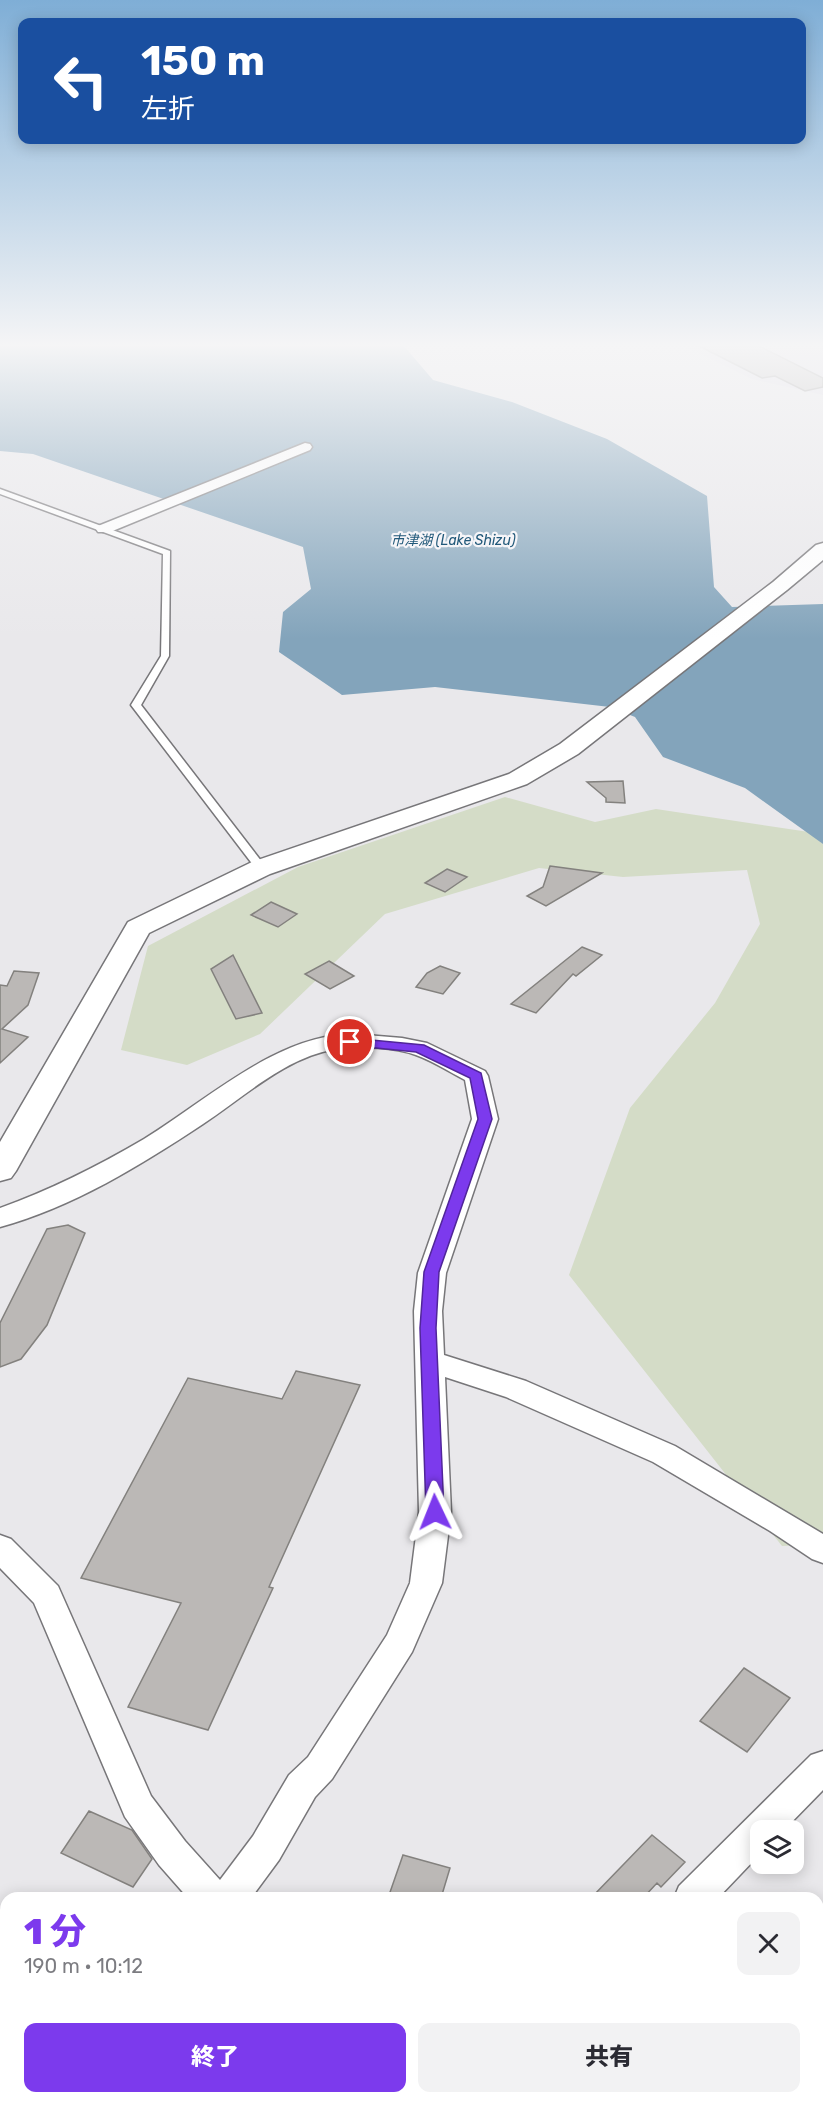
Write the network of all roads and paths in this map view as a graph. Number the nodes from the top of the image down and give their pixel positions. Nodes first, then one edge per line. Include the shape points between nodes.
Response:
1 (305, 447) dead end
2 (0, 491) edge
3 (111, 526) junction
4 (823, 549) edge
5 (261, 868) junction
6 (0, 1171) edge
7 (0, 1218) edge
8 (428, 1361) junction
9 (0, 1548) edge
10 (823, 1550) edge
11 (823, 1767) edge
12 (207, 1892) edge
13 (233, 1892) edge
14 (698, 1892) edge

1 - 3 street
2 - 3 lane
3 - 5 lane via 167,553 165,656 136,705
4 - 5 street via 569,749 518,779
5 - 6 street via 138,928
7 - 8 street via 43,1203 119,1164 303,1050 338,1042 419,1048 476,1076 485,1119 432,1272
8 - 10 street via 516,1389 664,1454
8 - 13 street via 435,1512 426,1583 400,1642 320,1768 302,1786 266,1848
9 - 12 street via 47,1595 138,1806
11 - 14 street

